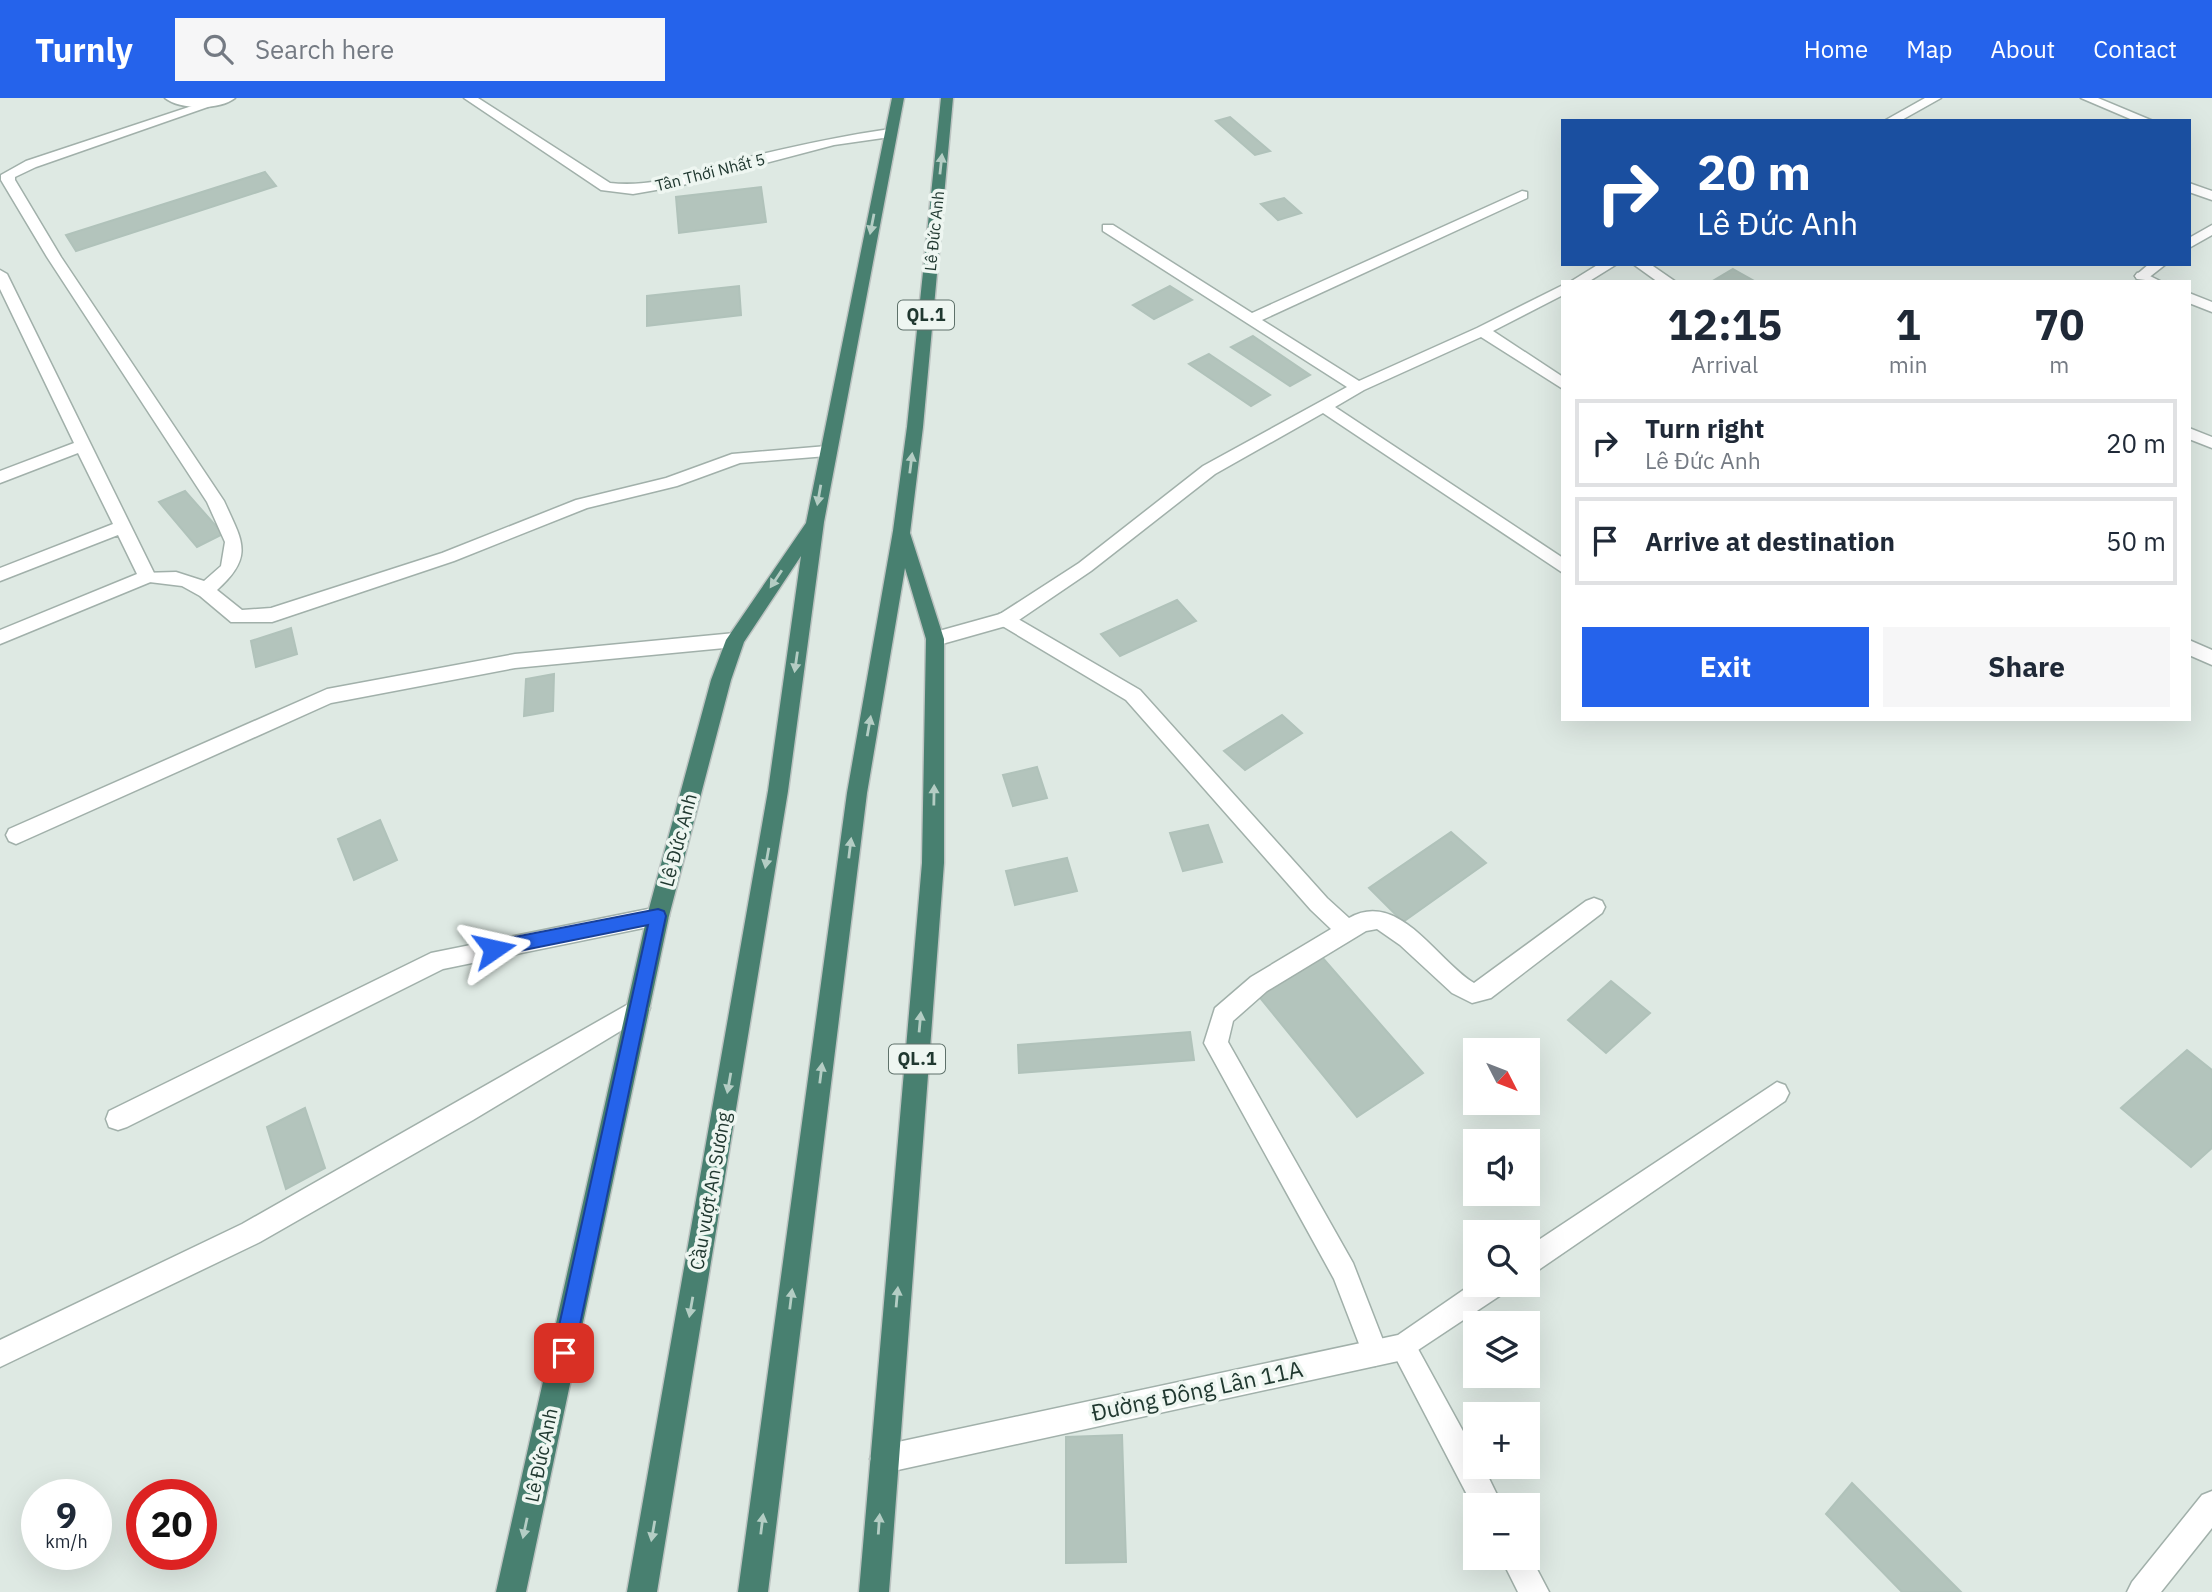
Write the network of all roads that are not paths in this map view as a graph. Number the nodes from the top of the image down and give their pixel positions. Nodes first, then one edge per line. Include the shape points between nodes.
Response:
1 (171, 98) edge
2 (470, 98) edge
3 (947, 98) edge
4 (1935, 98) edge
5 (2087, 98) edge
6 (224, 99) edge
7 (893, 102) edge
8 (1895, 119) edge
9 (2142, 119) edge
10 (891, 133) junction
11 (2191, 188) edge
12 (1522, 195) dead end
13 (2212, 196) edge
14 (1108, 228) dead end
15 (2212, 229) edge
16 (2191, 243) edge
17 (1607, 266) edge
18 (1643, 266) edge
19 (0, 274) edge
20 (1581, 280) edge
21 (1666, 280) edge
22 (1561, 290) edge
23 (2191, 298) edge
24 (2212, 307) edge
25 (17, 309) junction
26 (0, 315) edge
27 (1251, 319) junction
28 (1482, 331) junction
29 (1561, 383) edge
30 (1358, 387) junction
31 (1323, 406) junction
32 (2191, 434) edge
33 (2212, 443) edge
34 (83, 445) junction
35 (827, 451) junction
36 (0, 477) edge
37 (815, 522) junction
38 (123, 527) junction
39 (902, 531) junction
40 (1561, 566) edge
41 (0, 575) edge
42 (147, 577) junction
43 (205, 590) junction
44 (1006, 619) junction
45 (0, 637) edge
46 (936, 639) junction
47 (735, 640) junction
48 (2191, 648) edge
49 (2212, 659) edge
50 (778, 791) joint
51 (16, 835) dead end
52 (1594, 907) dead end
53 (658, 916) junction
54 (1347, 930) junction
55 (639, 1008) junction
56 (1777, 1093) dead end
57 (118, 1119) dead end
58 (1540, 1254) edge
59 (1476, 1297) edge
60 (1403, 1347) junction
61 (1375, 1353) junction
62 (0, 1354) edge
63 (884, 1459) junction
64 (1482, 1493) edge
65 (2212, 1505) edge
66 (1522, 1570) edge
67 (512, 1592) edge
68 (642, 1592) edge
69 (753, 1592) edge
70 (874, 1592) edge
71 (1534, 1592) edge
72 (2142, 1592) edge

1 - 6 street via 181,102
2 - 10 street, Tân Thới Nhất 5 via 606,187 633,190 834,141
39 -> 3 highway, Lê Đức Anh / QL.1
4 - 8 street
5 - 9 street
6 - 43 street via 8,174 54,257 215,501 230,531 234,541 229,569
7 - 10 highway, Lê Đức Anh
10 -> 35 highway, Lê Đức Anh
11 - 13 street
12 - 27 street
14 - 27 street
15 - 16 street
17 - 20 street
18 - 21 street
19 - 25 street
22 - 28 street
23 - 24 street
25 - 26 street
25 - 34 street
27 - 30 street
28 - 29 street
28 - 30 street
30 - 31 street
31 - 40 street
31 - 44 street via 1209,470 1085,567
32 - 33 street
34 - 36 street
34 - 38 street
35 -> 37 highway, Lê Đức Anh
35 - 43 street via 738,458 671,482 582,504 448,557 272,615 238,617
37 -> 47 highway, Lê Đức Anh
37 -> 50 highway, Lê Đức Anh
38 - 41 street
38 - 42 street
39 - 46 highway, Lê Đức Anh / QL.1
69 -> 39 highway, Lê Đức Anh / QL.1 via 857,793
42 - 43 street via 171,575
42 - 45 street
44 - 46 street
44 - 54 street via 1133,695
63 -> 46 highway, Lê Đức Anh / QL.1 via 933,863
47 - 51 street via 515,661 327,696
47 - 53 highway, Lê Đức Anh
48 - 49 street
50 -> 68 highway, Cầu vượt An Sương
52 - 54 street via 1483,991 1472,993 1380,919
53 - 55 highway, Lê Đức Anh
53 - 57 street via 439,960
54 - 61 street via 1259,984 1223,1015 1216,1043 1344,1272
55 - 62 street via 251,1233
55 -> 67 highway, Lê Đức Anh
56 - 58 street
59 - 60 street, Đường Đông Lân 11A
60 - 61 street, Đường Đông Lân 11A
60 - 64 street
61 - 63 street, Đường Đông Lân 11A
70 -> 63 highway, Lê Đức Anh / QL.1
65 - 72 street
66 - 71 street

